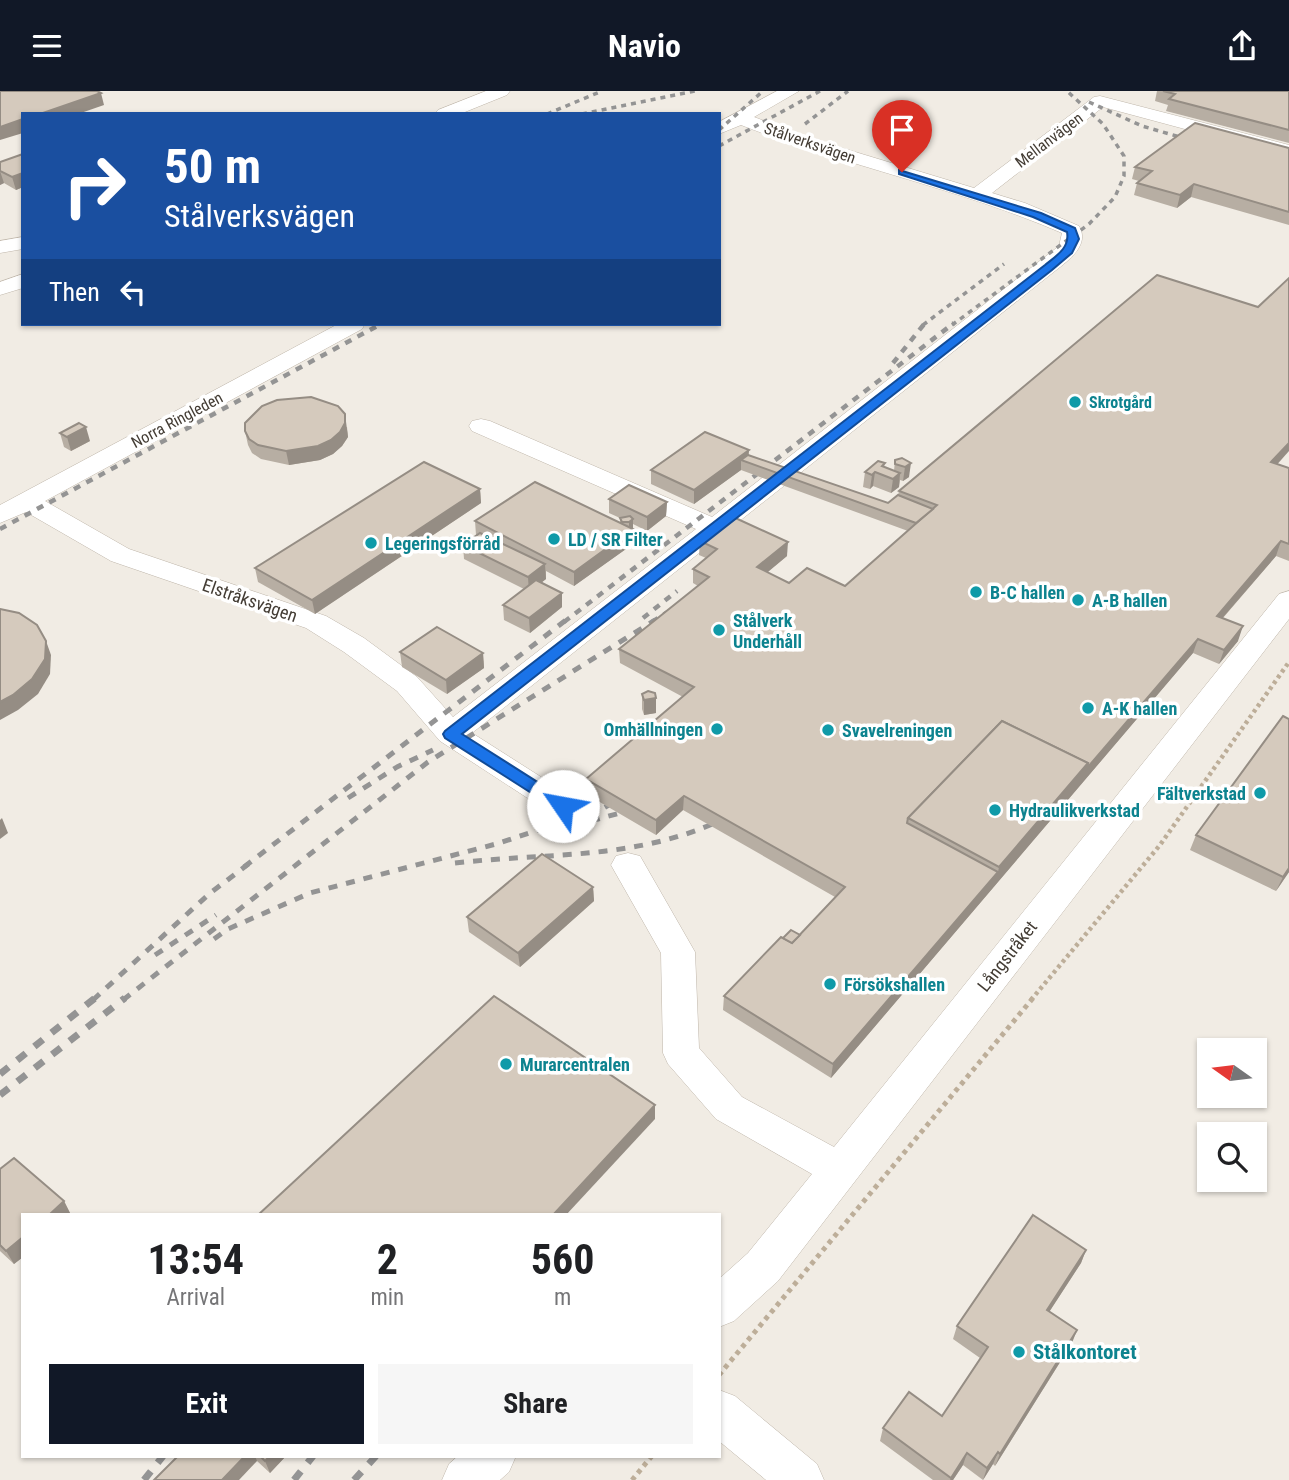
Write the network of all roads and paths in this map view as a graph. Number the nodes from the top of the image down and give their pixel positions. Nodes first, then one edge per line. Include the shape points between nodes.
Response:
1 (501, 91) edge
2 (790, 91) edge
3 (449, 112) edge
4 (729, 124) edge
5 (1289, 151) edge
6 (976, 195) junction
7 (21, 243) edge
8 (0, 247) edge
9 (21, 281) edge
10 (0, 289) edge
11 (350, 326) edge
12 (481, 426) dead end
13 (26, 501) junction
14 (0, 515) edge
15 (715, 528) junction
16 (1289, 600) edge
17 (1289, 662) edge
18 (451, 734) junction
19 (563, 806) dead end
20 (628, 865) dead end
21 (840, 1170) junction
22 (721, 1305) edge
23 (721, 1373) edge
24 (721, 1414) edge
25 (490, 1458) edge
26 (650, 1458) edge
27 (465, 1480) edge
28 (632, 1480) edge
29 (801, 1480) edge

1 - 3 street
2 - 4 street
4 - 6 street, Stålverksvägen
5 - 6 street, Mellanvägen via 1100,101
6 - 15 street, Stålverksvägen via 1072,230 1074,239 1068,250
7 - 8 street
9 - 10 street
11 - 13 street, Norra Ringleden
12 - 15 street
13 - 14 street, Norra Ringleden
13 - 18 street, Elstråksvägen via 120,555 316,622 407,684
15 - 18 street, Stålverksvägen
16 - 21 street, Långstråket
17 - 23 path via 1160,845
18 - 19 street, Elstråksvägen
20 - 21 street via 678,952 681,1052 729,1108
21 - 22 street, Långstråket via 763,1266
24 - 29 street
25 - 27 street
26 - 28 path

